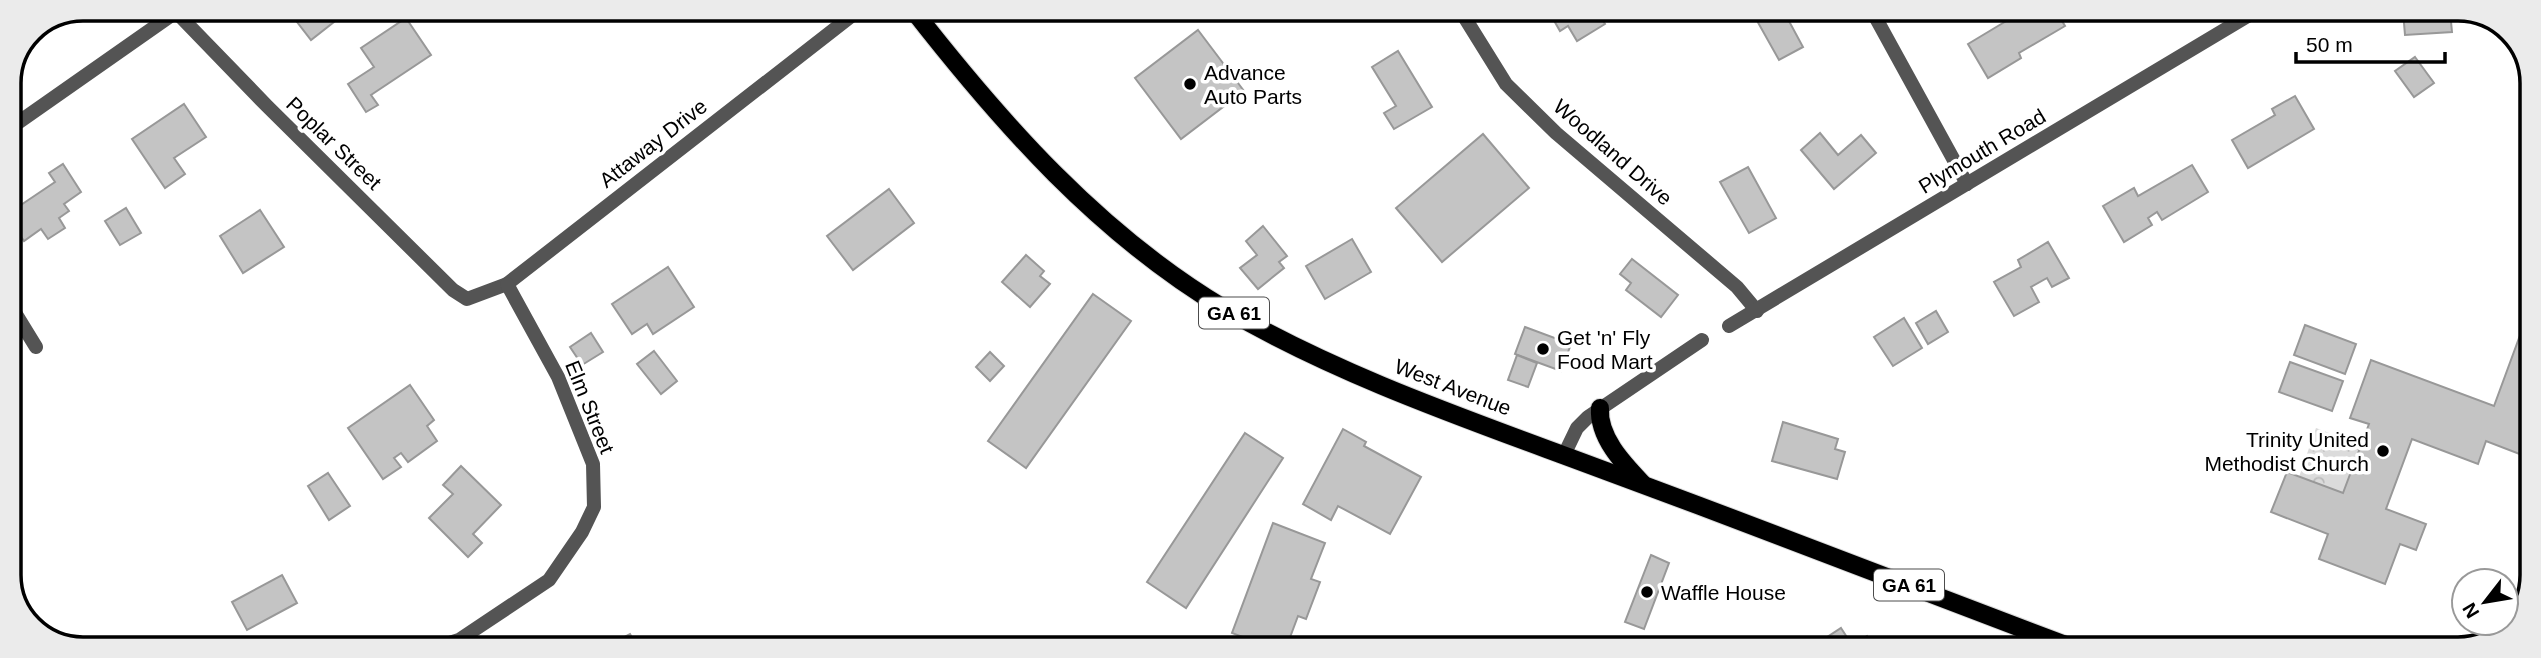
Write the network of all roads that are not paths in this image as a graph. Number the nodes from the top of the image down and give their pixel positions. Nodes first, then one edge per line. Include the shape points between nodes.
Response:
1 (163, 21) edge
2 (185, 21) edge
3 (844, 21) edge
4 (922, 21) edge
5 (1467, 21) edge
6 (1878, 21) edge
7 (2239, 21) edge
8 (21, 122) edge
9 (1967, 184) junction
10 (507, 284) junction
11 (467, 299) joint
12 (1756, 311) junction
13 (21, 323) edge
14 (1729, 327) dead end
15 (1702, 340) dead end
16 (36, 347) dead end
17 (1600, 408) junction
18 (1564, 455) junction
19 (1644, 485) junction
20 (464, 637) edge
21 (2044, 637) edge

1 - 8 street, Poplar Street
2 - 11 street, Poplar Street
3 - 10 street, Attaway Drive
4 - 18 main road, West Avenue / GA 61 via 993,112 1038,159 1126,238 1204,294 1318,356
5 - 12 street, Woodland Drive via 1506,84 1556,133 1737,287
6 - 9 street
7 - 9 street, Plymouth Road
9 - 12 street, Plymouth Road
10 - 11 street, Attaway Drive
10 - 20 street, Elm Street via 558,377 593,464 594,507 549,580
12 - 14 street, Plymouth Road
13 - 16 street
15 - 17 street
17 - 18 street via 1577,428
17 - 19 main road via 1608,439
18 - 19 main road, West Avenue / GA 61
19 - 21 main road, West Avenue / GA 61

